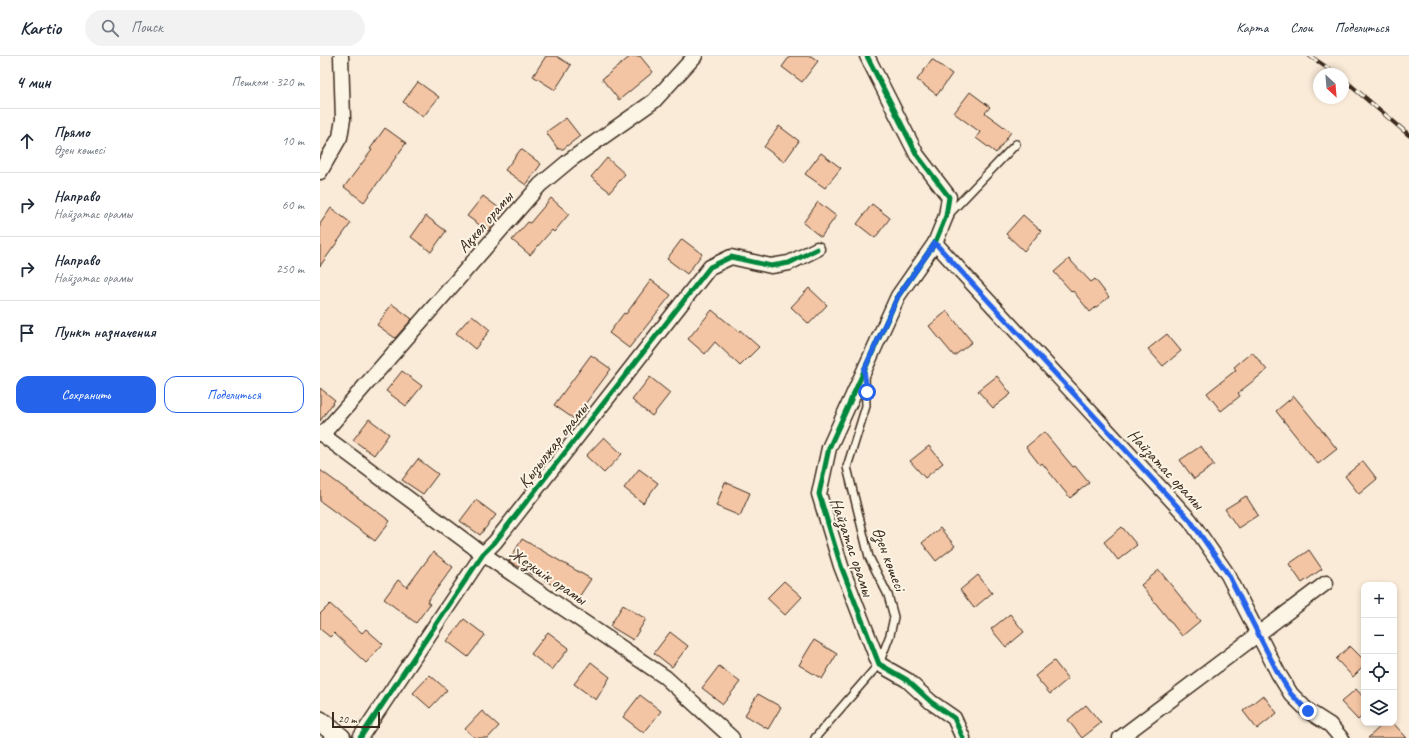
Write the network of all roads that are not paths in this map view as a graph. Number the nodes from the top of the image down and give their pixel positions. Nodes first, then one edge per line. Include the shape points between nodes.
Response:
1 (341, 56) edge
2 (695, 56) edge
3 (867, 56) edge
4 (1016, 144) dead end
5 (320, 172) edge
6 (946, 216) junction
7 (935, 243) junction
8 (817, 249) dead end
9 (864, 370) junction
10 (321, 434) edge
11 (483, 554) junction
12 (1326, 583) dead end
13 (1257, 634) junction
14 (878, 664) junction
15 (320, 721) edge
16 (341, 738) edge
17 (360, 738) edge
18 (732, 738) edge
19 (815, 738) edge
20 (963, 738) edge
21 (1120, 738) edge
22 (1341, 738) edge

1 - 5 street via 343,119 340,137
2 - 10 street, Ақкөл орамы via 654,102 570,160 540,185
3 - 6 street, Найзатас орамы via 917,155 949,197
4 - 6 lane
6 - 7 street, Найзатас орамы
7 - 9 street, Найзатас орамы via 898,296
7 - 13 street, Найзатас орамы via 1190,520 1228,574
8 - 11 street, Қызылжар орамы via 789,263 771,266 732,257 710,267
9 - 14 lane, Өзен көшесі via 866,406 847,467 869,558 888,595 894,617 890,635
9 - 14 street, Найзатас орамы via 828,448 819,494 841,566
10 - 11 street, Жезкиік орамы
11 - 17 street, Қызылжар орамы
11 - 18 street, Жезкиік орамы via 665,677
12 - 13 street
13 - 21 street
13 - 22 street, Найзатас орамы via 1291,694 1308,711 1330,725
14 - 19 lane, Өзен көшесі
14 - 20 street via 907,680 930,702 954,718
15 - 16 main road

